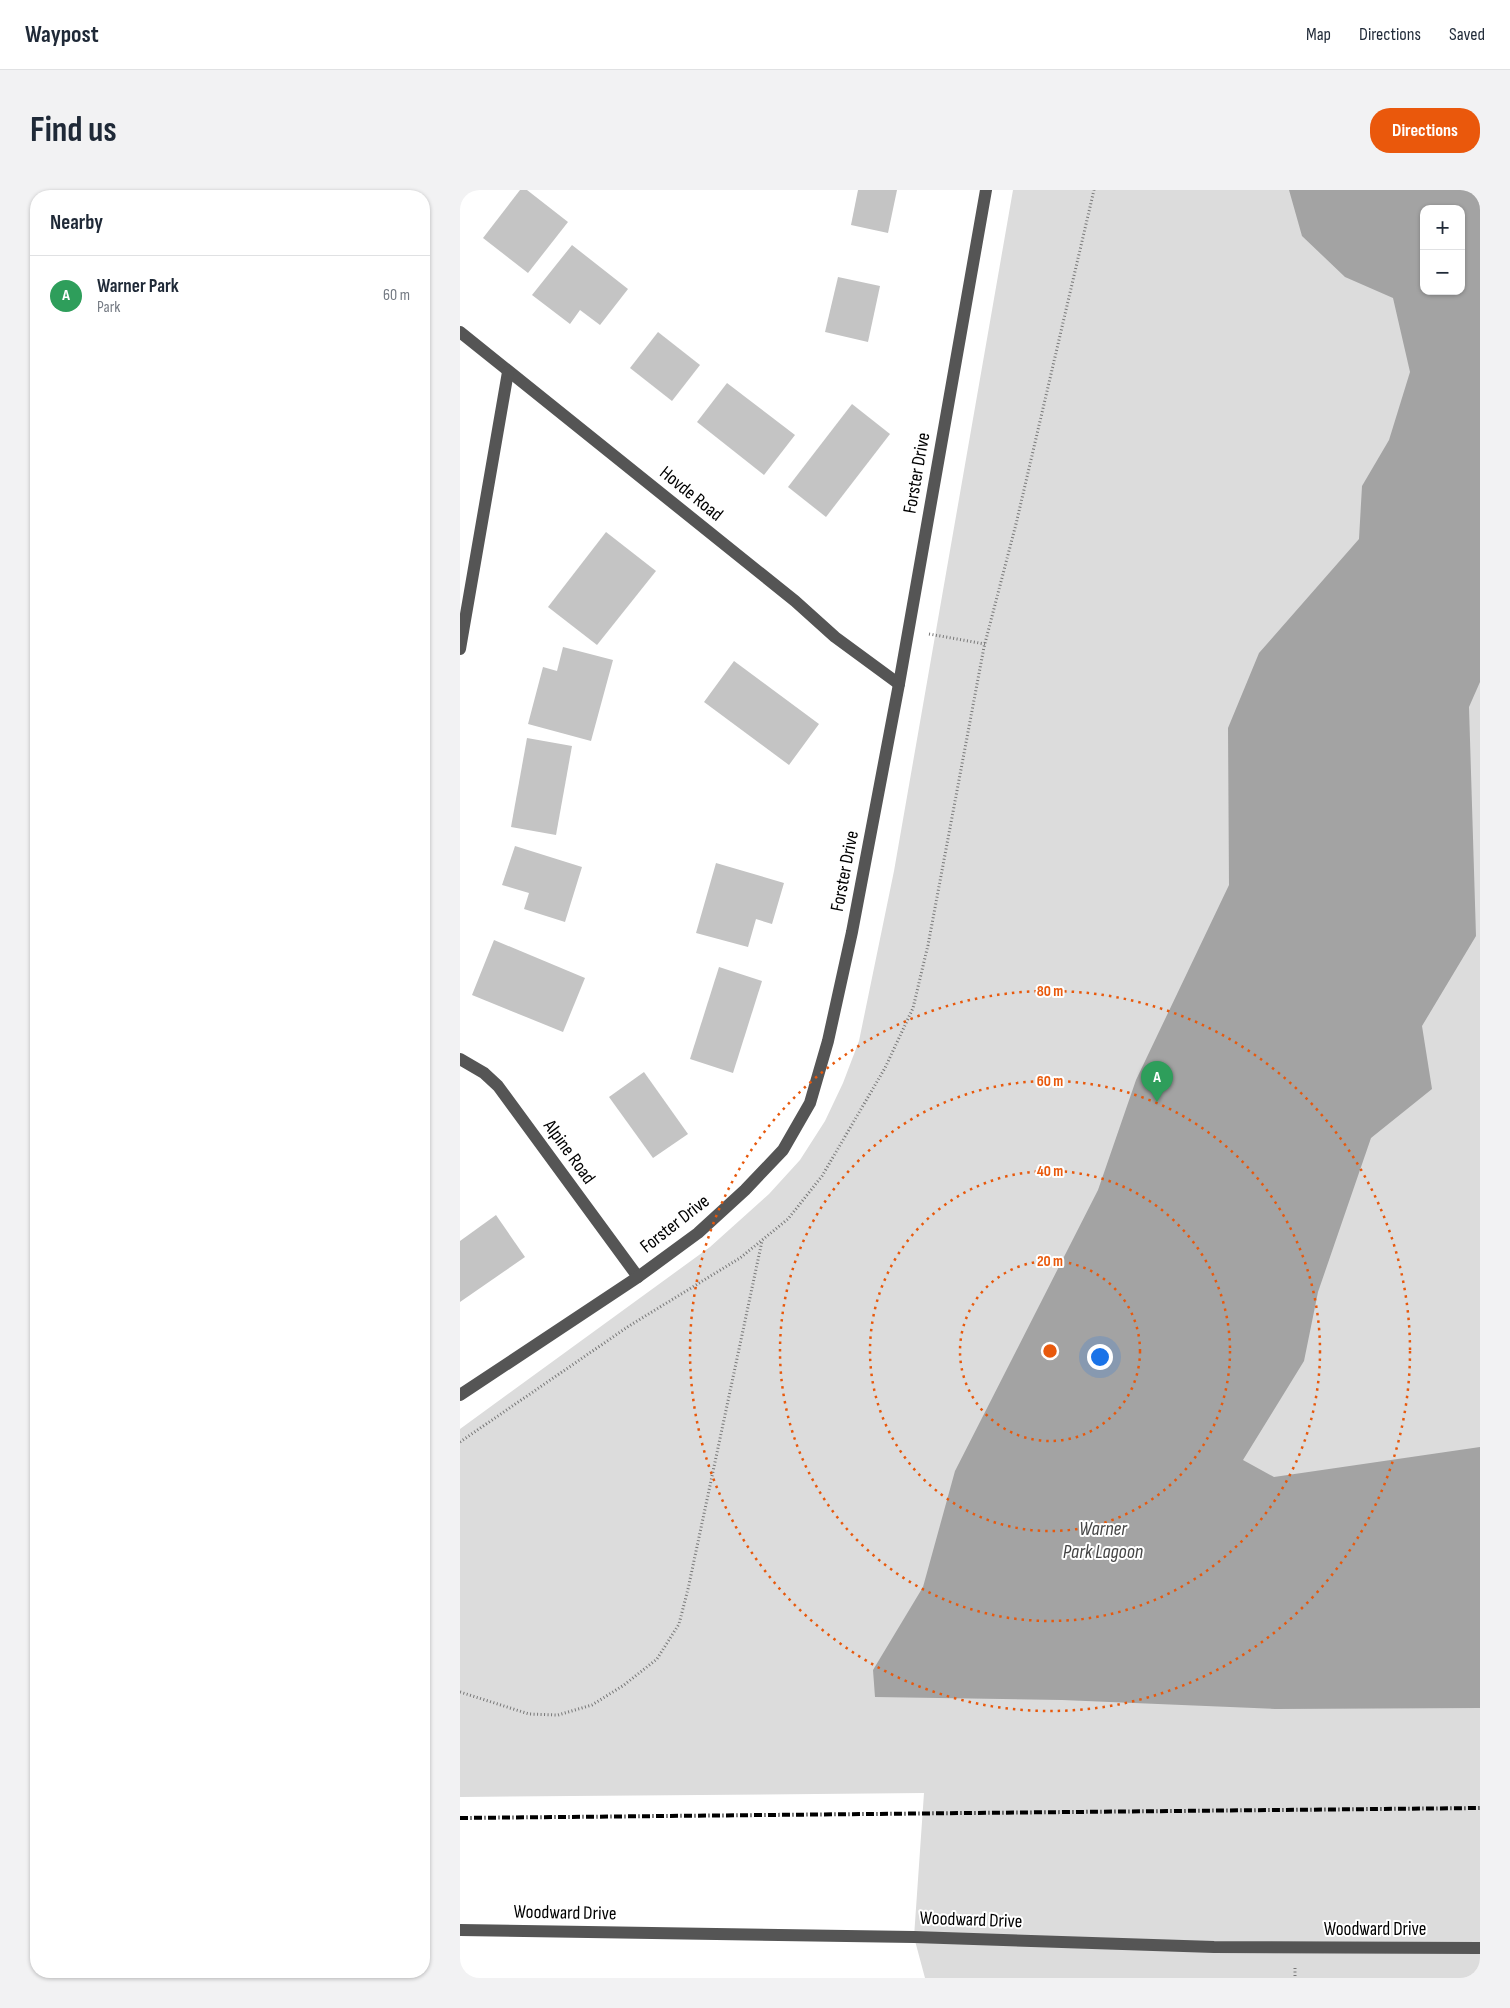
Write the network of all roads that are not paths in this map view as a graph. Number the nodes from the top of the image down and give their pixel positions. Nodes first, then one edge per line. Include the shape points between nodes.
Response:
1 (986, 190) edge
2 (460, 332) edge
3 (508, 372) junction
4 (460, 649) edge
5 (899, 684) junction
6 (460, 1059) edge
7 (638, 1277) junction
8 (460, 1395) edge
9 (460, 1930) edge
10 (1480, 1948) edge

1 - 5 street, Forster Drive
2 - 3 street, Hovde Road
3 - 4 street
3 - 5 street, Hovde Road via 795,601 835,637
5 - 7 street, Forster Drive via 852,932 828,1041 810,1103 782,1150 745,1190 698,1233
6 - 7 street, Alpine Road via 498,1086
7 - 8 street, Forster Drive
9 - 10 street, Woodward Drive via 914,1937 1214,1947

